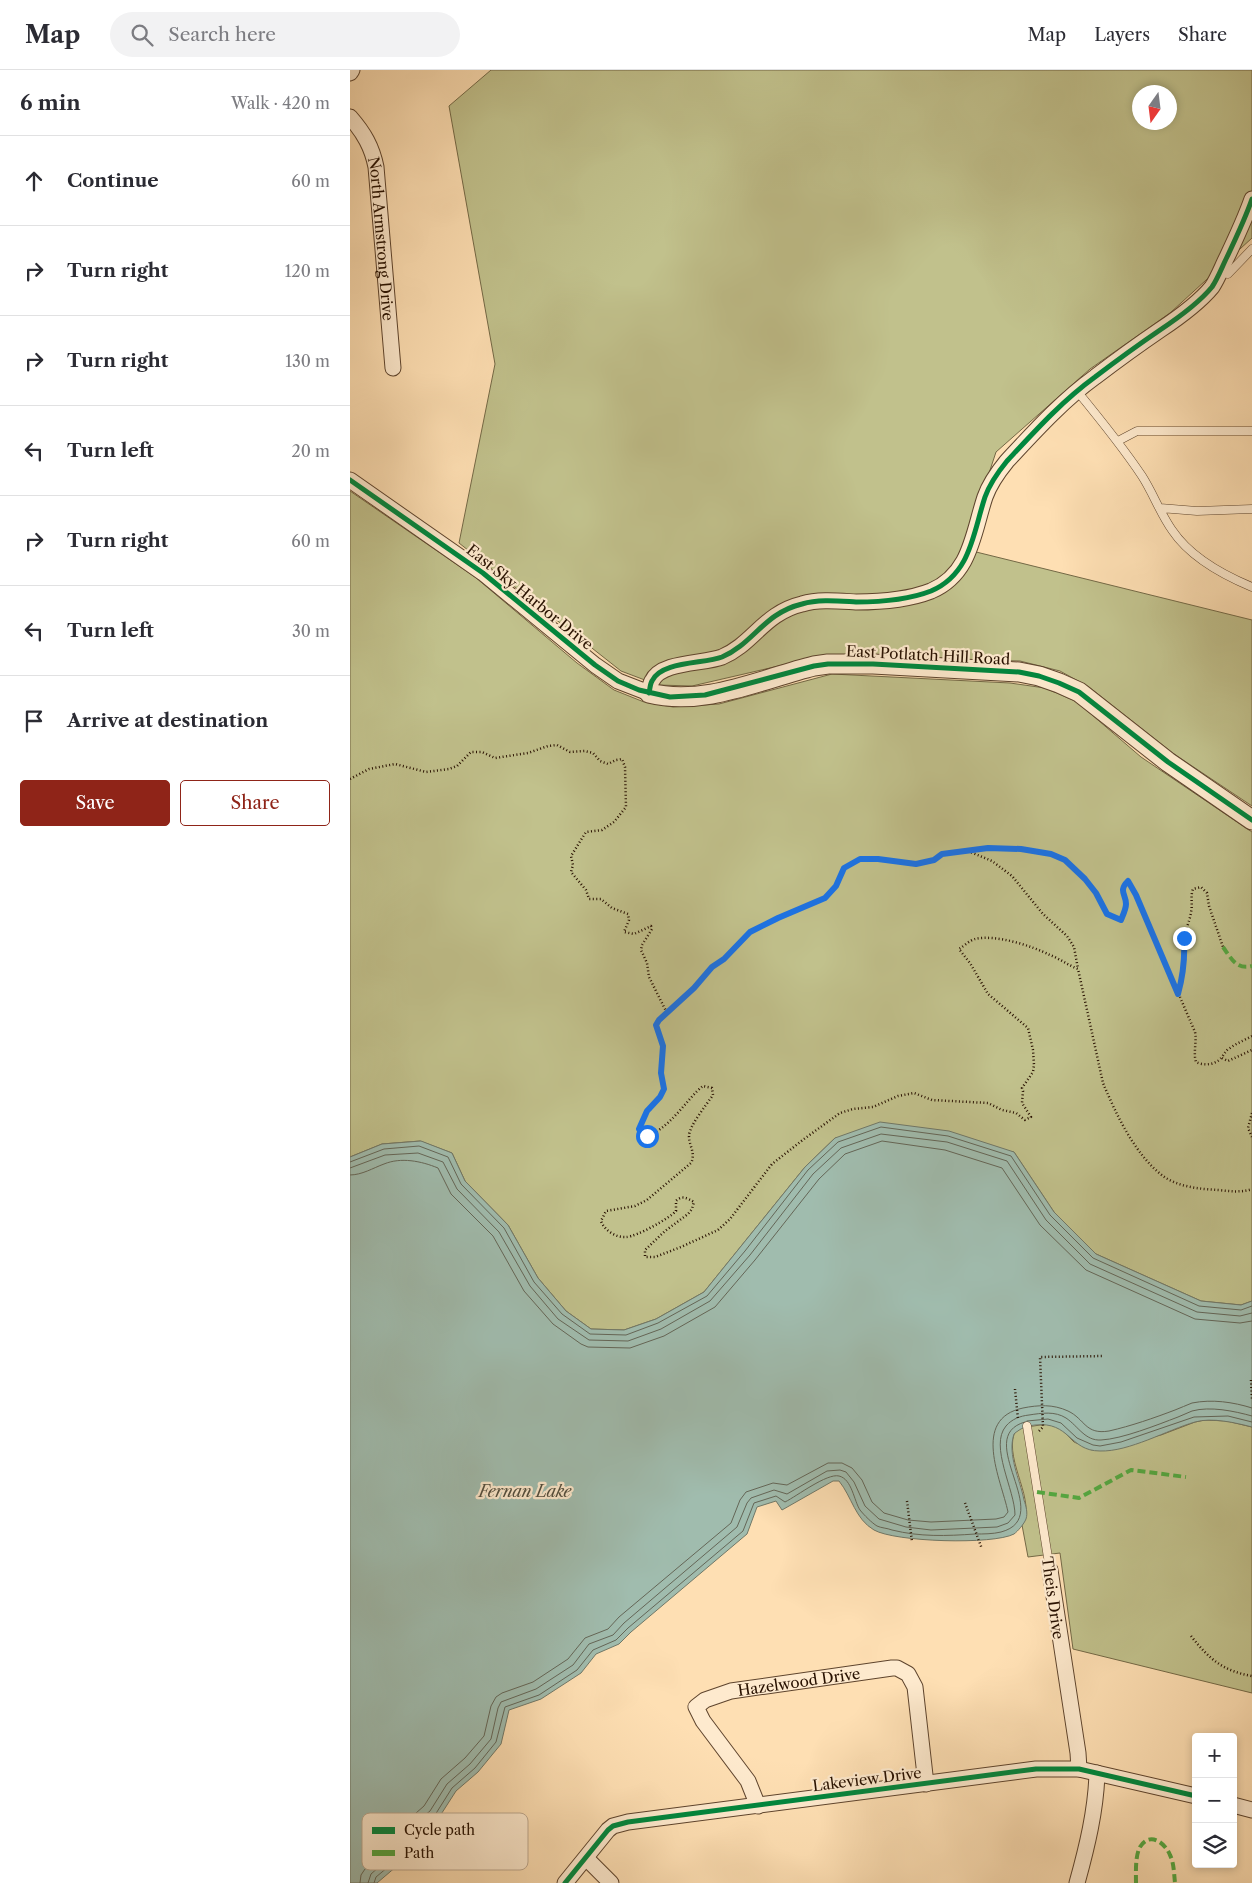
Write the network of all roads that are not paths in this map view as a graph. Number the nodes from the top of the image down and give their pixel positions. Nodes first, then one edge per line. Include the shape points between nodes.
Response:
1 (350, 117) edge
2 (1252, 199) edge
3 (1252, 249) edge
4 (1220, 272) junction
5 (393, 368) dead end
6 (1077, 391) junction
7 (1252, 432) edge
8 (1118, 440) junction
9 (350, 480) edge
10 (1160, 508) junction
11 (1252, 509) edge
12 (1252, 587) edge
13 (649, 693) junction
14 (1252, 820) edge
15 (1027, 1426) dead end
16 (1050, 1570) joint
17 (1079, 1769) junction
18 (1097, 1772) junction
19 (926, 1784) junction
20 (1192, 1795) edge
21 (758, 1806) junction
22 (1237, 1806) edge
23 (1252, 1810) edge
24 (586, 1858) junction
25 (1079, 1882) edge
26 (566, 1883) edge
27 (611, 1883) edge

1 - 5 street, North Armstrong Drive via 374,154
2 - 4 street
3 - 4 lane via 1228,274
4 - 6 street via 1212,287 1180,316
6 - 8 lane
6 - 13 street via 1044,421 993,479 965,560 938,588 898,599 811,602 787,608 724,656 660,673 652,680
7 - 8 lane via 1137,432
8 - 10 lane
9 - 13 street, East Sky Harbor Drive via 484,573 595,665 618,681
10 - 11 lane via 1197,511
10 - 12 lane via 1172,531 1189,550 1225,576
13 - 14 street, East Potlatch Hill Road via 670,697 705,695 828,664 873,664 1039,676 1079,692 1168,762
15 - 16 lane, Theis Drive
16 - 17 street, Theis Drive
17 - 18 street, Lakeview Drive
17 - 19 street, Lakeview Drive via 1036,1768
18 - 20 street, Lakeview Drive
18 - 25 street
19 - 21 street, Lakeview Drive
19 - 21 street, Hazelwood Drive via 915,1687 911,1678 897,1668 859,1672 731,1691 705,1700 696,1707 748,1781
21 - 24 street, Lakeview Drive via 613,1826
22 - 23 street
24 - 26 street, Lakeview Drive
24 - 27 street

